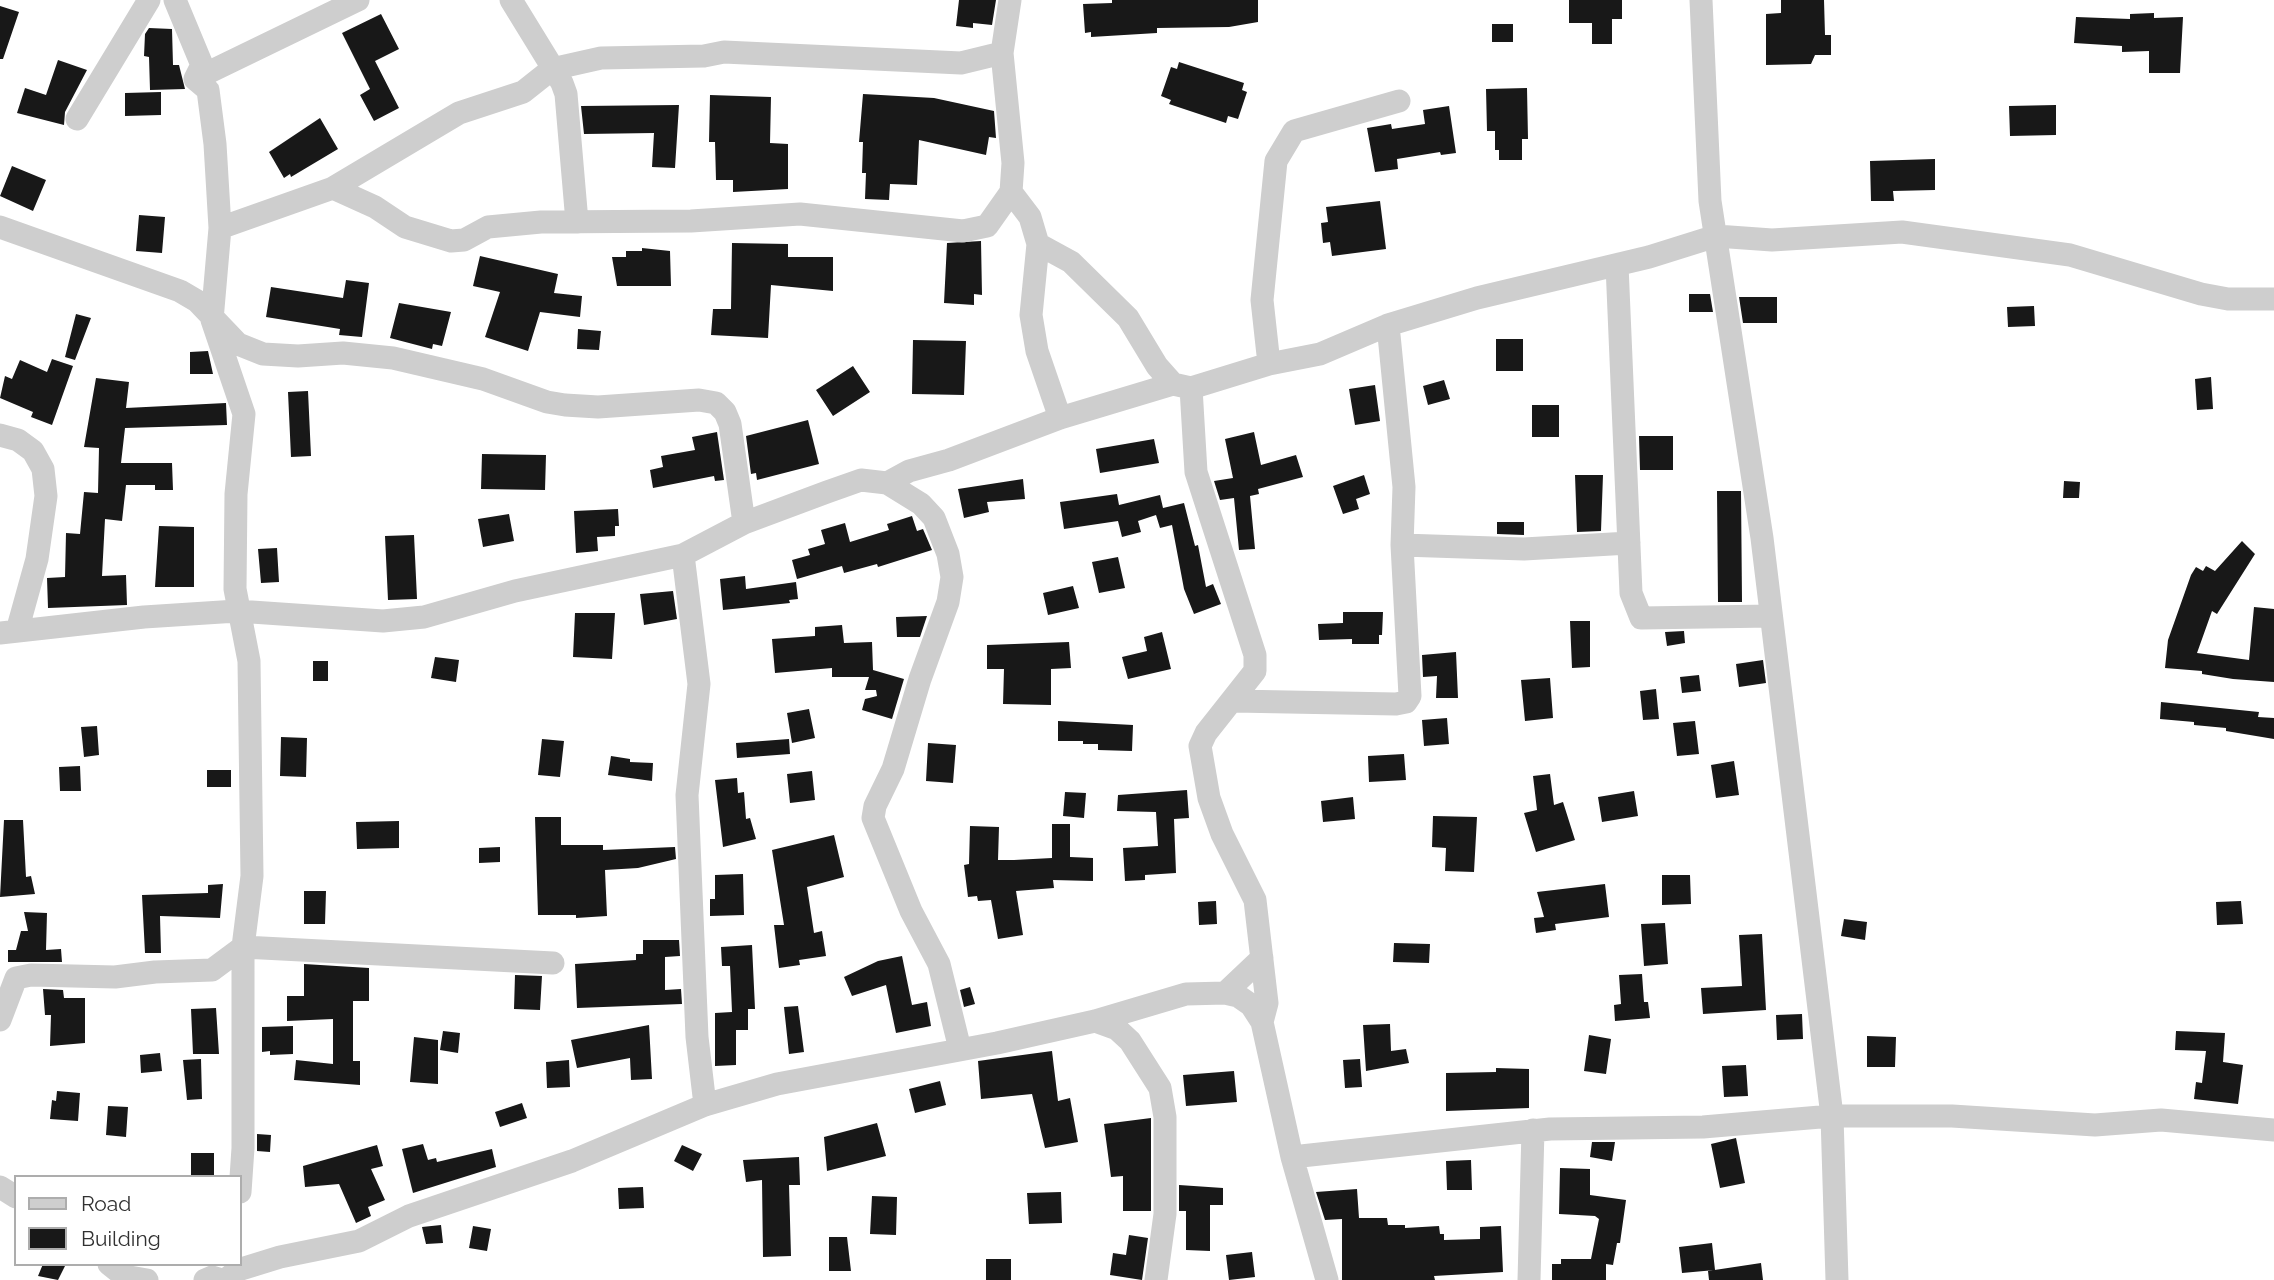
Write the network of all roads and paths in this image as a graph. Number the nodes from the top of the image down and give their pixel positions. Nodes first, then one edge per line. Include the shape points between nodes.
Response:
1 (149, 0) edge
2 (175, 0) edge
3 (358, 0) edge
4 (511, 0) edge
5 (1010, 0) edge
6 (1701, 0) edge
7 (1003, 54) junction
8 (552, 69) junction
9 (195, 79) junction
10 (1399, 101) dead end
11 (77, 119) dead end
12 (332, 188) junction
13 (1011, 192) junction
14 (577, 222) junction
15 (0, 227) edge
16 (220, 228) junction
17 (1716, 236) junction
18 (1038, 244) junction
19 (1618, 265) junction
20 (2274, 299) edge
21 (212, 320) junction
22 (1388, 325) junction
23 (1269, 364) junction
24 (1182, 386) junction
25 (1060, 418) junction
26 (0, 435) edge
27 (887, 483) junction
28 (744, 523) junction
29 (1629, 543) junction
30 (1402, 545) junction
31 (683, 555) junction
32 (237, 611) junction
33 (1772, 616) junction
34 (8, 632) edge
35 (1234, 701) junction
36 (243, 947) junction
37 (1262, 958) junction
38 (553, 963) dead end
39 (1225, 993) junction
40 (0, 1020) edge
41 (1095, 1021) junction
42 (1262, 1022) junction
43 (960, 1049) junction
44 (705, 1104) junction
45 (1832, 1116) junction
46 (1533, 1130) junction
47 (2274, 1130) edge
48 (1292, 1157) junction
49 (241, 1175) edge
50 (112, 1266) edge
51 (147, 1280) edge
52 (205, 1280) edge
53 (224, 1280) edge
54 (1156, 1280) edge
55 (1327, 1280) edge
56 (1530, 1280) edge
57 (1836, 1280) edge

1 - 11 street
2 - 9 street via 202,65
3 - 9 street
4 - 8 street
5 - 7 street
6 - 17 street via 1704,131
7 - 8 street via 961,63 724,52 601,58
7 - 13 street via 1013,163
8 - 12 street via 523,92 459,113
8 - 14 street via 566,94
9 - 16 street via 208,90
10 - 23 street via 1294,131 1276,161 1262,300
12 - 14 street via 375,207 405,227 451,241 464,240 488,227
12 - 16 street
13 - 14 street via 987,226 963,231 800,214
13 - 18 street via 1030,217
15 - 21 street via 180,290 197,300
16 - 21 street
17 - 19 street
17 - 20 street via 1772,240 1902,232 2070,255 2228,299
17 - 33 street
18 - 24 street via 1071,262 1128,318 1157,366
18 - 25 street via 1031,315 1037,351
19 - 22 street via 1477,298
19 - 29 street
21 - 28 street via 238,344 263,354 393,358 565,405 716,403 730,424
21 - 32 street via 244,414 236,494
22 - 23 street via 1320,354
22 - 30 street via 1404,487
23 - 24 street
24 - 25 street
24 - 35 street via 1196,472 1255,655 1255,671
25 - 27 street
26 - 34 street via 33,451 43,469 46,496 37,559
27 - 28 street via 861,480
27 - 43 street via 934,518 952,577 948,602 873,818 911,911 939,964
28 - 31 street
29 - 30 street via 1524,548
29 - 33 street via 1631,593 1641,618
30 - 35 street via 1410,696 1406,702
31 - 32 street via 424,617 383,621
31 - 44 street via 699,684 687,795 697,1037
32 - 34 street
32 - 36 street via 249,661 252,877
33 - 45 street
35 - 37 street via 1206,733 1200,746 1201,762 1223,834 1255,900
36 - 38 street
36 - 40 street via 212,970 16,978
36 - 49 street
37 - 39 street
37 - 42 street via 1267,1003
39 - 41 street via 1186,994
39 - 42 street via 1251,1005
41 - 43 street
41 - 54 street via 1117,1029 1130,1041 1160,1088 1165,1117 1165,1214
42 - 48 street
43 - 44 street via 777,1084
44 - 53 street via 572,1161 409,1216 359,1241 280,1257 238,1270
45 - 46 street via 1715,1127
45 - 47 street via 1952,1116 2095,1125 2161,1120
45 - 57 street
46 - 48 street
46 - 56 street
48 - 55 street
50 - 51 street via 124,1276
52 - 53 street

